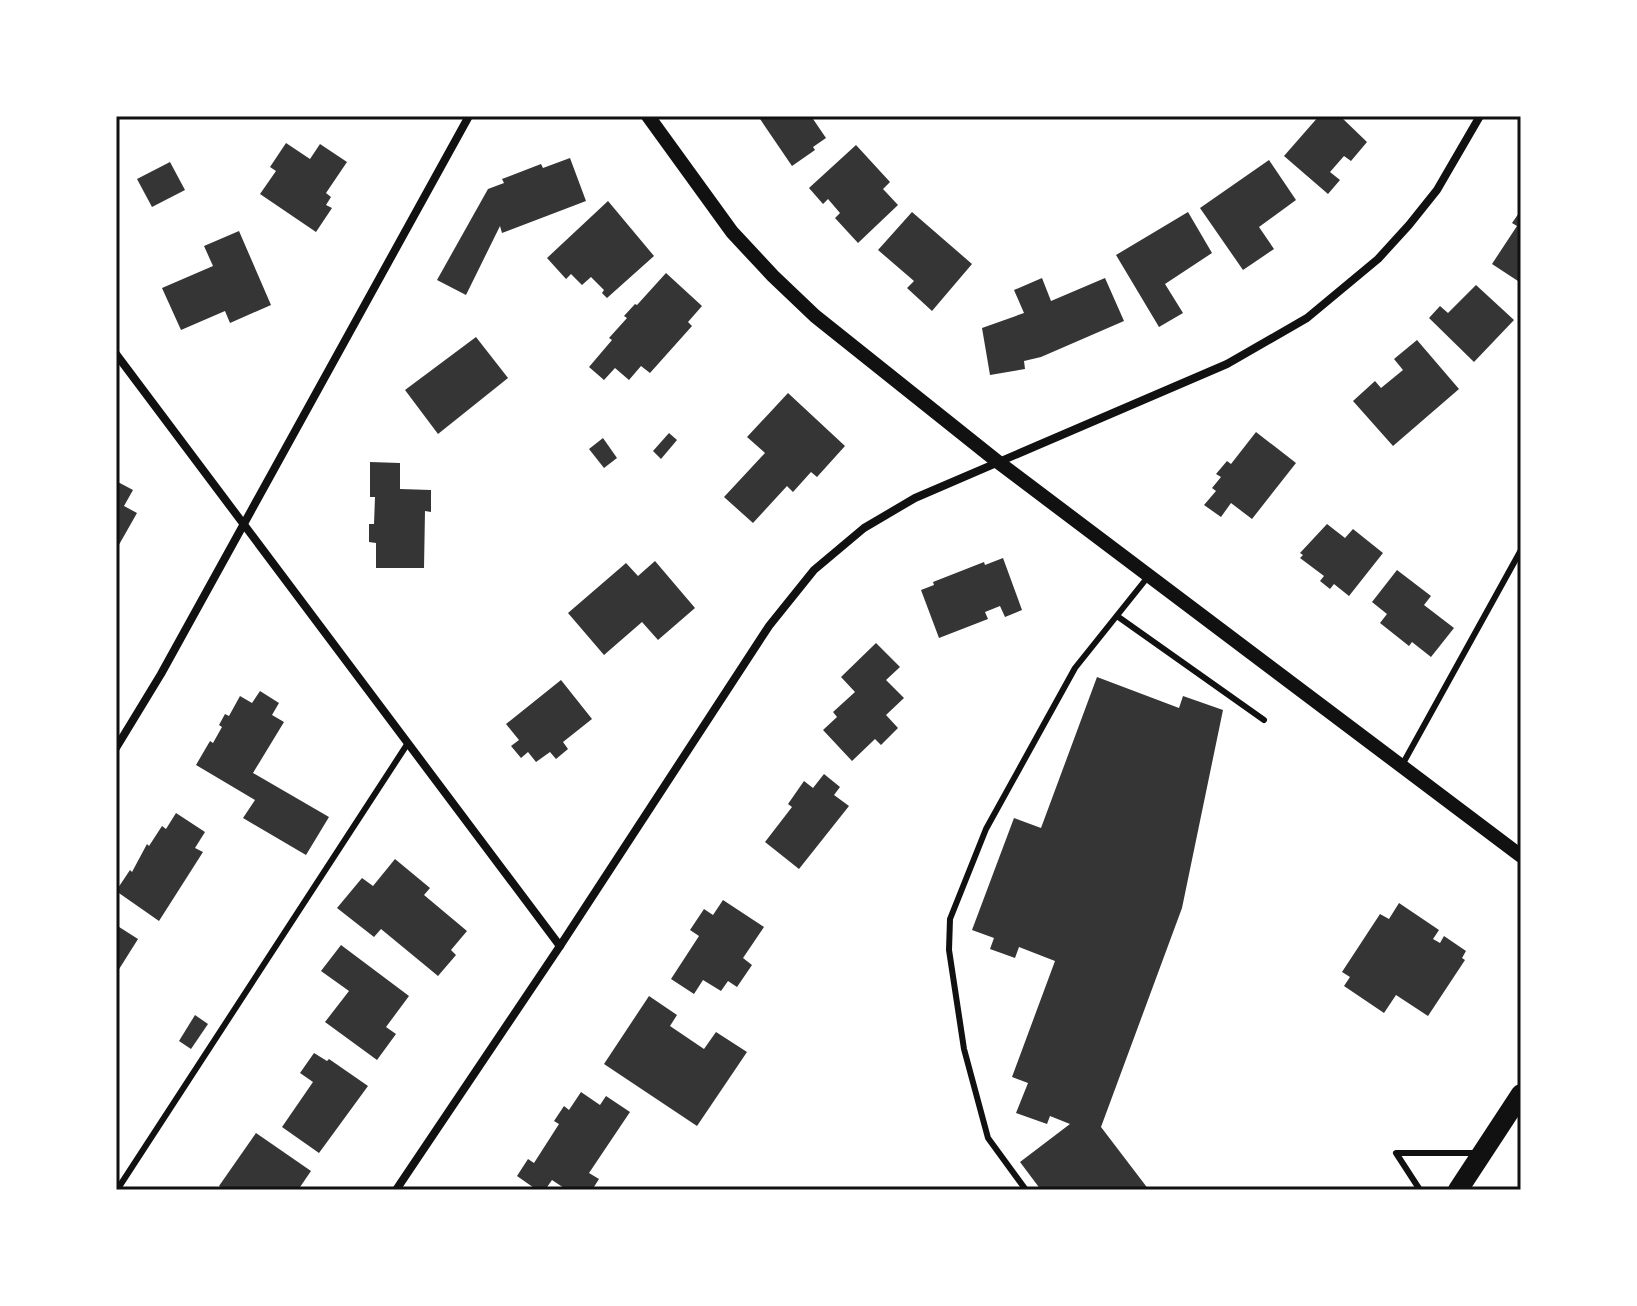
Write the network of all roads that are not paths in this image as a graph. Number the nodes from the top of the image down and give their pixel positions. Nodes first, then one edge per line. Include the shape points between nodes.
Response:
1 (469, 116) edge
2 (648, 116) edge
3 (1480, 116) edge
4 (116, 354) edge
5 (998, 462) junction
6 (242, 524) junction
7 (1521, 550) edge
8 (1150, 575) junction
9 (1117, 616) junction
10 (1264, 720) dead end
11 (408, 743) junction
12 (116, 748) edge
13 (1401, 767) junction
14 (1521, 856) edge
15 (560, 946) junction
16 (1521, 1094) edge
17 (1482, 1153) junction
18 (117, 1190) edge
19 (396, 1190) edge
20 (1026, 1190) edge
21 (1420, 1190) edge
22 (1458, 1190) edge

1 - 6 street
2 - 5 street via 732,232 773,276 815,316
3 - 5 street via 1437,190 1409,225 1367,269 1307,318 1227,364
4 - 6 street
5 - 8 street
5 - 15 street via 889,512 814,570 769,626
6 - 11 street
6 - 12 street
7 - 13 lane
8 - 9 lane
8 - 13 street
9 - 10 lane
9 - 20 lane via 1075,668 986,829 950,919 949,950 964,1049 988,1138
11 - 15 street
11 - 18 lane
13 - 14 street
15 - 19 street
16 - 17 main road
17 - 21 lane via 1396,1153
17 - 22 main road

